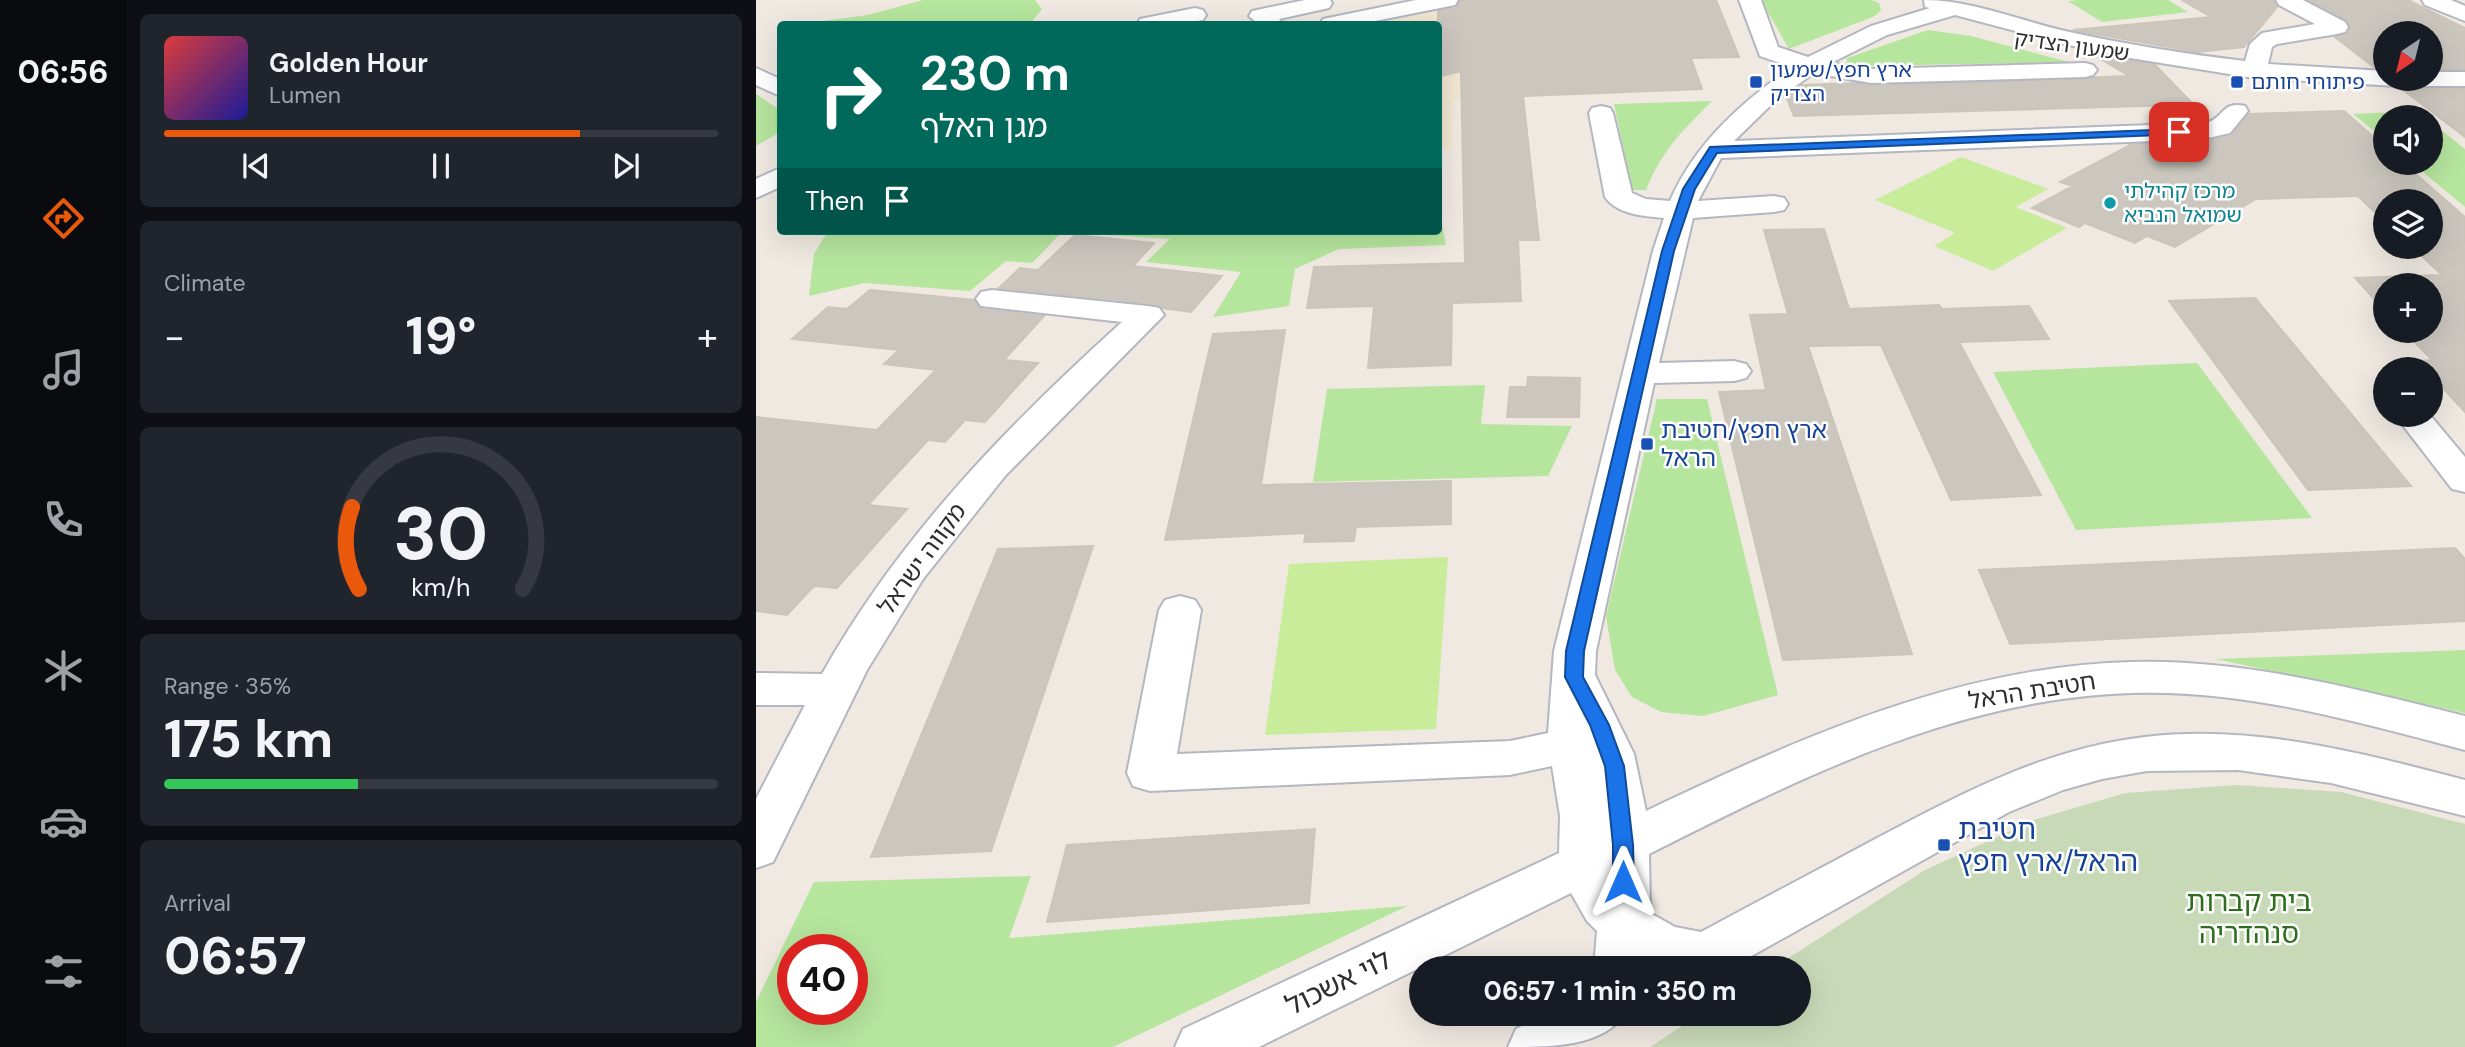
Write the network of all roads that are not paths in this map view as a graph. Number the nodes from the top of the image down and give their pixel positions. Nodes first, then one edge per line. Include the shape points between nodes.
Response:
1 (1177, 0) edge
2 (1317, 0) edge
3 (1443, 0) edge
4 (1750, 0) edge
5 (2287, 0) edge
6 (2434, 0) edge
7 (2440, 0) edge
8 (1901, 4) dead end
9 (1939, 10) edge
10 (2465, 14) edge
11 (1202, 20) edge
12 (1268, 21) edge
13 (1345, 21) edge
14 (1810, 65) junction
15 (2085, 70) dead end
16 (2254, 71) junction
17 (756, 75) edge
18 (2465, 79) edge
19 (777, 87) edge
20 (2236, 111) dead end
21 (1601, 113) dead end
22 (1714, 150) junction
23 (777, 153) edge
24 (756, 164) edge
25 (777, 178) edge
26 (756, 190) edge
27 (1774, 204) dead end
28 (1682, 209) junction
29 (992, 299) dead end
30 (1734, 371) dead end
31 (1640, 373) junction
32 (2422, 427) edge
33 (2465, 481) edge
34 (1180, 610) dead end
35 (1574, 677) junction
36 (756, 689) edge
37 (833, 690) junction
38 (2465, 733) edge
39 (1571, 745) junction
40 (773, 778) edge
41 (2465, 798) edge
42 (756, 848) edge
43 (1604, 854) junction
44 (1622, 945) edge
45 (1691, 956) edge
46 (1704, 956) edge
47 (1574, 1026) edge
48 (1203, 1047) edge
49 (1536, 1047) edge

1 - 11 street
2 - 12 street via 1321,4 1261,16
3 - 13 street
4 - 14 street via 1768,51
5 - 16 street via 2337,27 2270,38 2261,44
6 - 7 street
6 - 10 street
8 - 9 street, שמעון הצדיק
9 - 14 street
9 - 16 street, שמעון הצדיק via 2040,43
14 - 15 street via 1871,76
14 - 22 street via 1751,107
16 - 18 street via 2368,80
17 - 19 street
20 - 22 street via 2221,128 2204,131
21 - 28 street via 1623,202 1647,209
22 - 28 street
23 - 24 street
25 - 26 street
27 - 28 street
28 - 31 street
29 - 37 street, מקווה ישראל via 1149,315 1071,385 978,485 909,569
30 - 31 street
31 - 35 street via 1575,651
32 - 33 street
34 - 39 street via 1150,773 1510,758
35 - 39 street
35 - 43 street via 1611,753 1617,782
36 - 37 street
37 - 40 street, מקווה ישראל
38 - 43 street, חטיבת הראל via 2281,691 2208,680 2130,677 2066,682 1921,712 1773,773
39 - 43 street via 1584,816
40 - 42 street, מקווה ישראל
41 - 46 street via 2281,758 2166,753 2104,760 2045,776 1992,799
43 - 44 street via 1599,898
43 - 48 street, לוי אשכול
44 - 45 street via 1658,944
47 - 49 street

